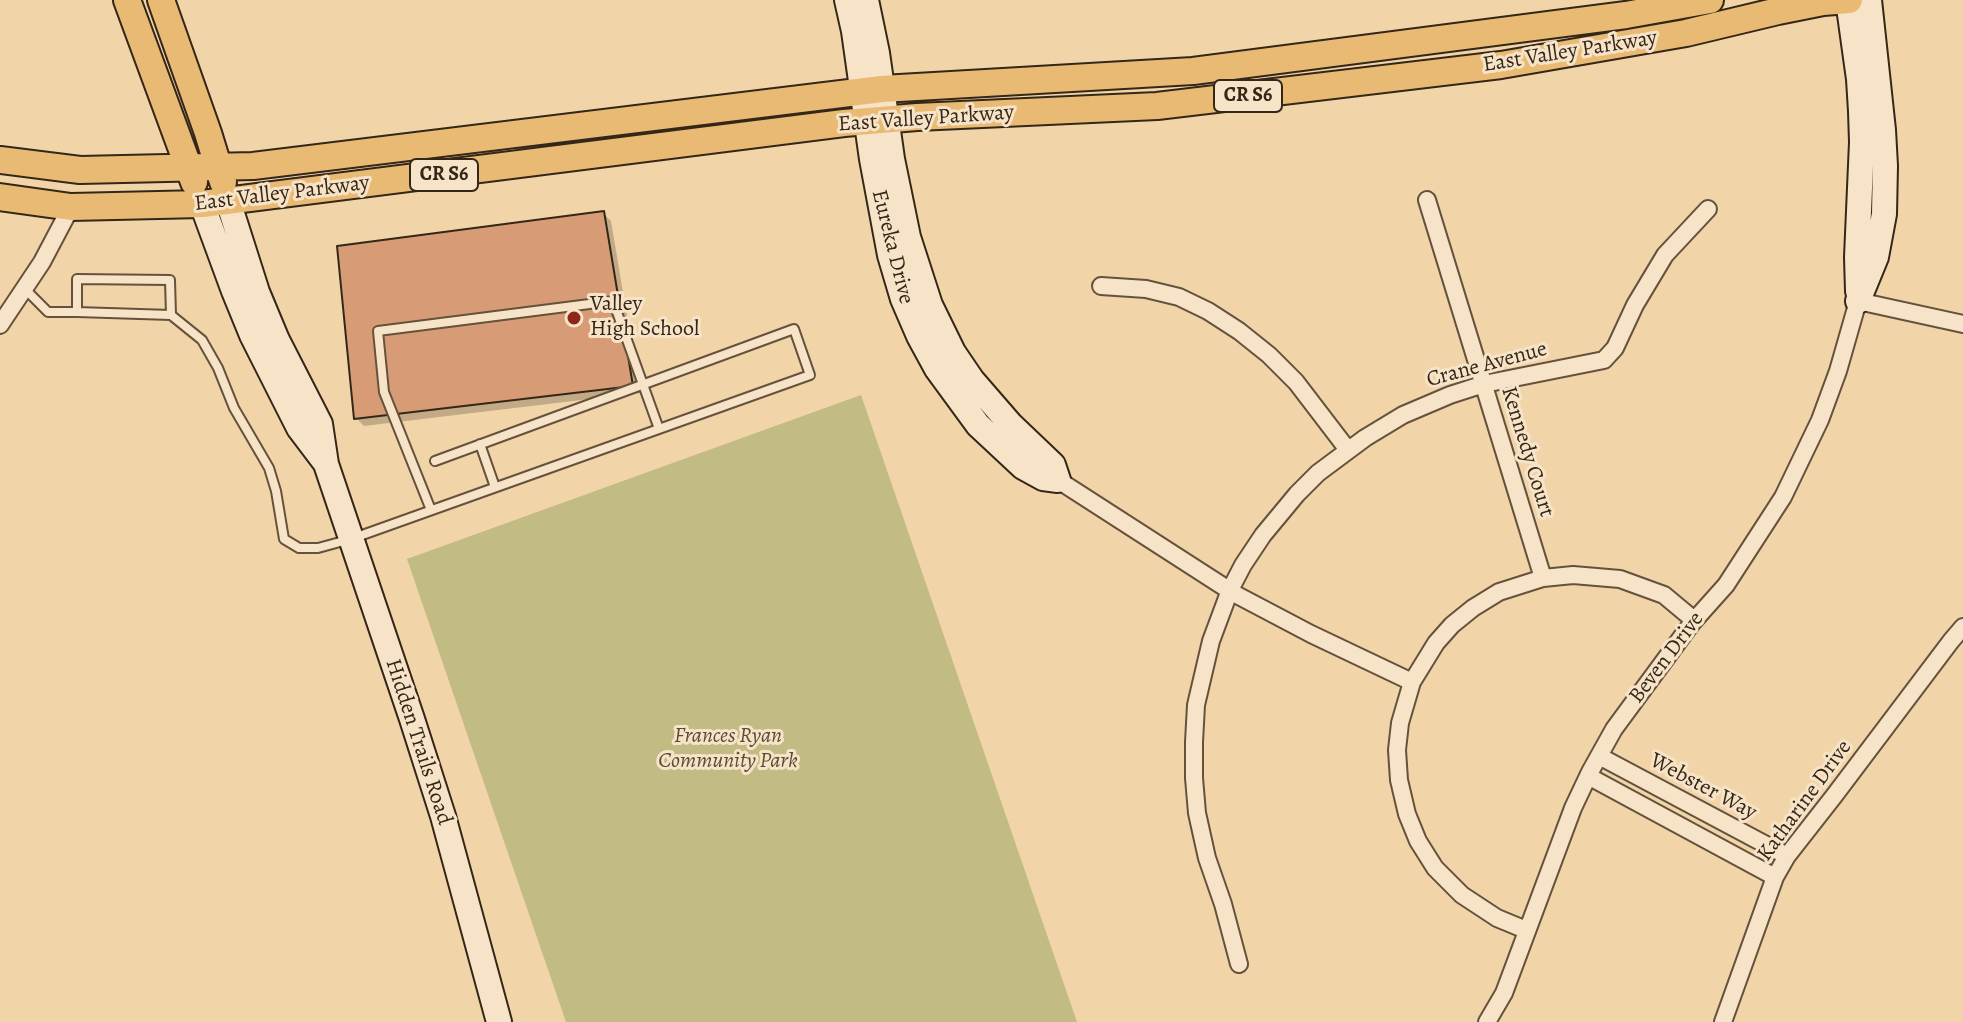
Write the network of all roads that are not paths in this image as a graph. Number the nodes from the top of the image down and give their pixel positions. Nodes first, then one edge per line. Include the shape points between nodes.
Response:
1 (127, 0) edge
2 (161, 0) edge
3 (847, 0) edge
4 (866, 0) edge
5 (1710, 0) edge
6 (1848, 0) edge
7 (1869, 0) edge
8 (872, 90) junction
9 (876, 121) junction
10 (0, 160) edge
11 (189, 167) junction
12 (218, 168) junction
13 (0, 197) edge
14 (1427, 200) dead end
15 (215, 203) junction
16 (71, 207) junction
17 (1708, 209) dead end
18 (1101, 286) dead end
19 (25, 289) junction
20 (1858, 301) junction
21 (77, 312) junction
22 (171, 315) junction
23 (1963, 324) edge
24 (0, 325) edge
25 (1484, 384) junction
26 (642, 385) junction
27 (659, 429) junction
28 (480, 444) junction
29 (1348, 450) junction
30 (435, 461) dead end
31 (1058, 480) joint
32 (495, 487) junction
33 (431, 510) junction
34 (351, 539) junction
35 (1543, 578) junction
36 (1230, 590) junction
37 (1694, 620) junction
38 (1963, 627) edge
39 (1412, 682) junction
40 (1599, 756) junction
41 (1588, 776) junction
42 (1787, 856) junction
43 (1775, 877) junction
44 (1526, 930) junction
45 (1239, 964) dead end
46 (499, 1022) edge
47 (1487, 1022) edge
48 (1723, 1022) edge

1 - 11 main road
2 - 12 main road
3 - 8 street, Eureka Drive
4 - 8 street, Eureka Drive
5 - 8 main road, East Valley Parkway / CR S6 via 1193,71
6 - 9 main road, East Valley Parkway / CR S6 via 1501,65 1157,106
6 - 20 street, Beven Drive via 1861,111
7 - 20 street, Beven Drive via 1883,130 1884,214 1876,257
8 - 9 street, Eureka Drive
8 - 12 main road, East Valley Parkway / CR S6
9 - 15 main road, East Valley Parkway / CR S6
9 - 31 street, Eureka Drive via 892,159 908,237 940,327 972,380 1053,465
10 - 11 main road, East Valley Parkway / CR S6 via 80,170
11 - 12 main road, East Valley Parkway / CR S6
11 - 15 main road
12 - 15 main road
13 - 16 main road, East Valley Parkway / CR S6
14 - 25 street, Kennedy Court
15 - 16 main road, East Valley Parkway / CR S6
15 - 34 street, Hidden Trails Road via 320,424 326,464
16 - 19 street
17 - 25 street, Crane Avenue via 1665,255 1604,360
18 - 29 street via 1179,297 1239,331 1296,382
19 - 21 lane via 48,312
19 - 24 street
20 - 23 street
20 - 37 street, Beven Drive via 1820,420 1783,497 1726,585
21 - 22 lane
21 - 22 lane via 77,279 170,280
22 - 34 lane via 202,340 269,468 284,539 299,548 318,548
25 - 29 street, Crane Avenue via 1427,404
25 - 35 street, Kennedy Court
26 - 27 lane
26 - 27 lane via 794,329 810,375
26 - 28 lane
26 - 33 lane via 613,301 378,331 384,392
27 - 32 lane
28 - 30 lane
28 - 32 lane
29 - 36 street, Crane Avenue via 1318,473 1272,523
31 - 36 street, Eureka Drive
32 - 33 lane
33 - 34 lane
34 - 46 street, Hidden Trails Road via 443,816
35 - 37 street via 1620,579 1664,595
35 - 39 street via 1499,592 1473,608 1436,643
36 - 39 street, Eureka Drive
36 - 45 street, Crane Avenue via 1198,695 1194,778 1207,858
37 - 40 street, Beven Drive
38 - 42 street, Katharine Drive
39 - 44 street via 1397,750 1399,780 1418,841 1462,895
40 - 41 street, Beven Drive
40 - 42 street, Webster Way
41 - 43 street, Webster Way
41 - 44 street, Beven Drive
42 - 43 street, Katharine Drive
43 - 48 street, Katharine Drive
44 - 47 street, Beven Drive via 1504,993

